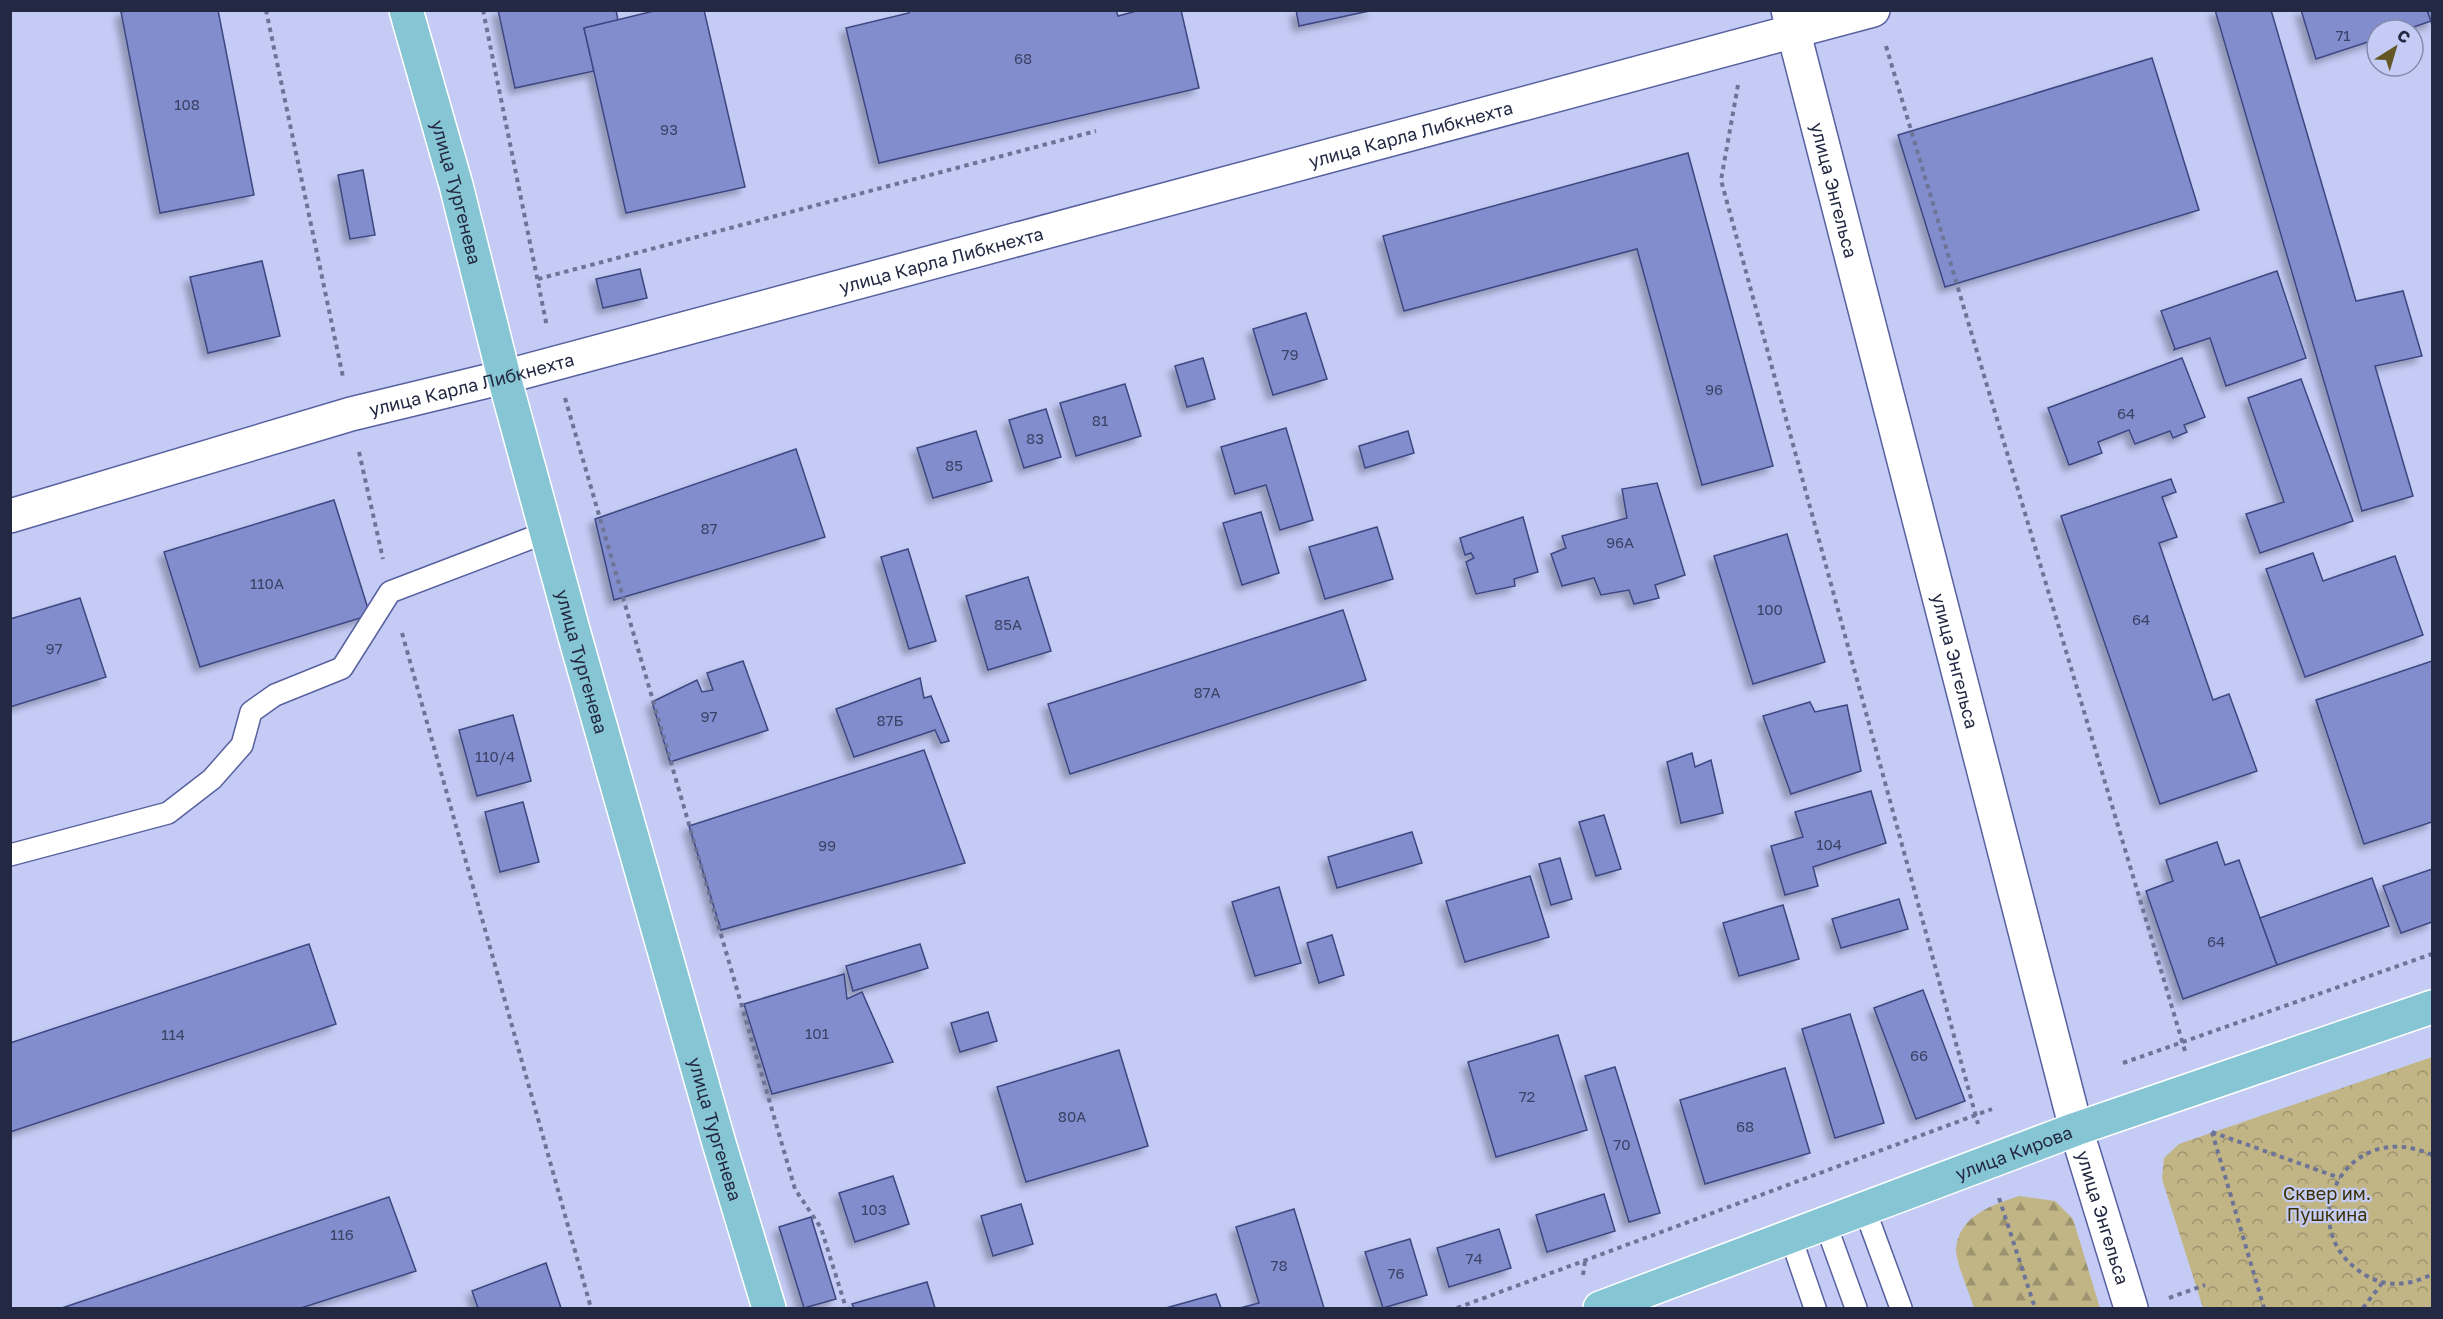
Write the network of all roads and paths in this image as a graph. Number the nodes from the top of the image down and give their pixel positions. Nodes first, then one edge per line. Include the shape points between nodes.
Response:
1 (266, 10) edge
2 (406, 10) edge
3 (483, 10) edge
4 (1873, 10) edge
5 (1791, 21) edge
6 (1745, 45) junction
7 (1886, 45) dead end
8 (1096, 130) dead end
9 (538, 279) junction
10 (555, 363) junction
11 (504, 376) junction
12 (351, 414) junction
13 (10, 516) edge
14 (547, 532) junction
15 (390, 592) junction
16 (10, 855) edge
17 (2433, 954) edge
18 (2433, 1008) edge
19 (2183, 1042) junction
20 (2186, 1053) dead end
21 (2123, 1063) dead end
22 (1992, 1108) dead end
23 (1975, 1114) junction
24 (1978, 1125) dead end
25 (2076, 1129) junction
26 (2433, 1155) edge
27 (1987, 1163) junction
28 (2340, 1178) junction
29 (1864, 1210) junction
30 (1826, 1225) junction
31 (1791, 1238) junction
32 (2433, 1274) edge
33 (2383, 1282) junction
34 (2205, 1285) dead end
35 (2163, 1300) dead end
36 (591, 1308) edge
37 (769, 1308) edge
38 (846, 1308) edge
39 (1457, 1308) edge
40 (1600, 1308) edge
41 (1815, 1308) edge
42 (1856, 1308) edge
43 (1901, 1308) edge
44 (2035, 1308) edge
45 (2131, 1308) edge
46 (2264, 1308) edge
47 (2363, 1308) edge

1 - 12 path
2 - 11 main road, улица Тургенева via 456,185
3 - 9 path
4 - 5 street, улица Карла Либкнехта
5 - 6 street, улица Карла Либкнехта
5 - 25 street, улица Энгельса
6 - 10 street, улица Карла Либкнехта
6 - 23 path via 1721,180
7 - 19 path
8 - 9 path
9 - 10 path
10 - 11 street, улица Карла Либкнехта
10 - 38 path via 795,1189 821,1228
11 - 12 street, улица Карла Либкнехта
11 - 14 main road, улица Тургенева
12 - 13 street, улица Карла Либкнехта
12 - 15 path
14 - 15 lane
14 - 37 main road, улица Тургенева
15 - 16 lane via 342,668 275,695 251,712 242,745 212,779 168,813
15 - 36 path
17 - 19 path
18 - 25 main road, улица Кирова
19 - 20 path
19 - 21 path
22 - 23 path
23 - 24 path
23 - 39 path
25 - 27 main road, улица Кирова
25 - 45 street, улица Энгельса
26 - 28 path via 2416,1148 2381,1148 2350,1164
27 - 29 main road, улица Кирова
27 - 44 path
28 - 33 path via 2329,1206 2330,1229 2338,1251 2354,1268
28 - 46 path via 2212,1132
29 - 30 main road, улица Кирова
29 - 43 lane
30 - 31 main road, улица Кирова
30 - 42 lane
31 - 40 main road, улица Кирова
31 - 41 lane
32 - 33 path via 2397,1285
33 - 47 path
34 - 35 path

